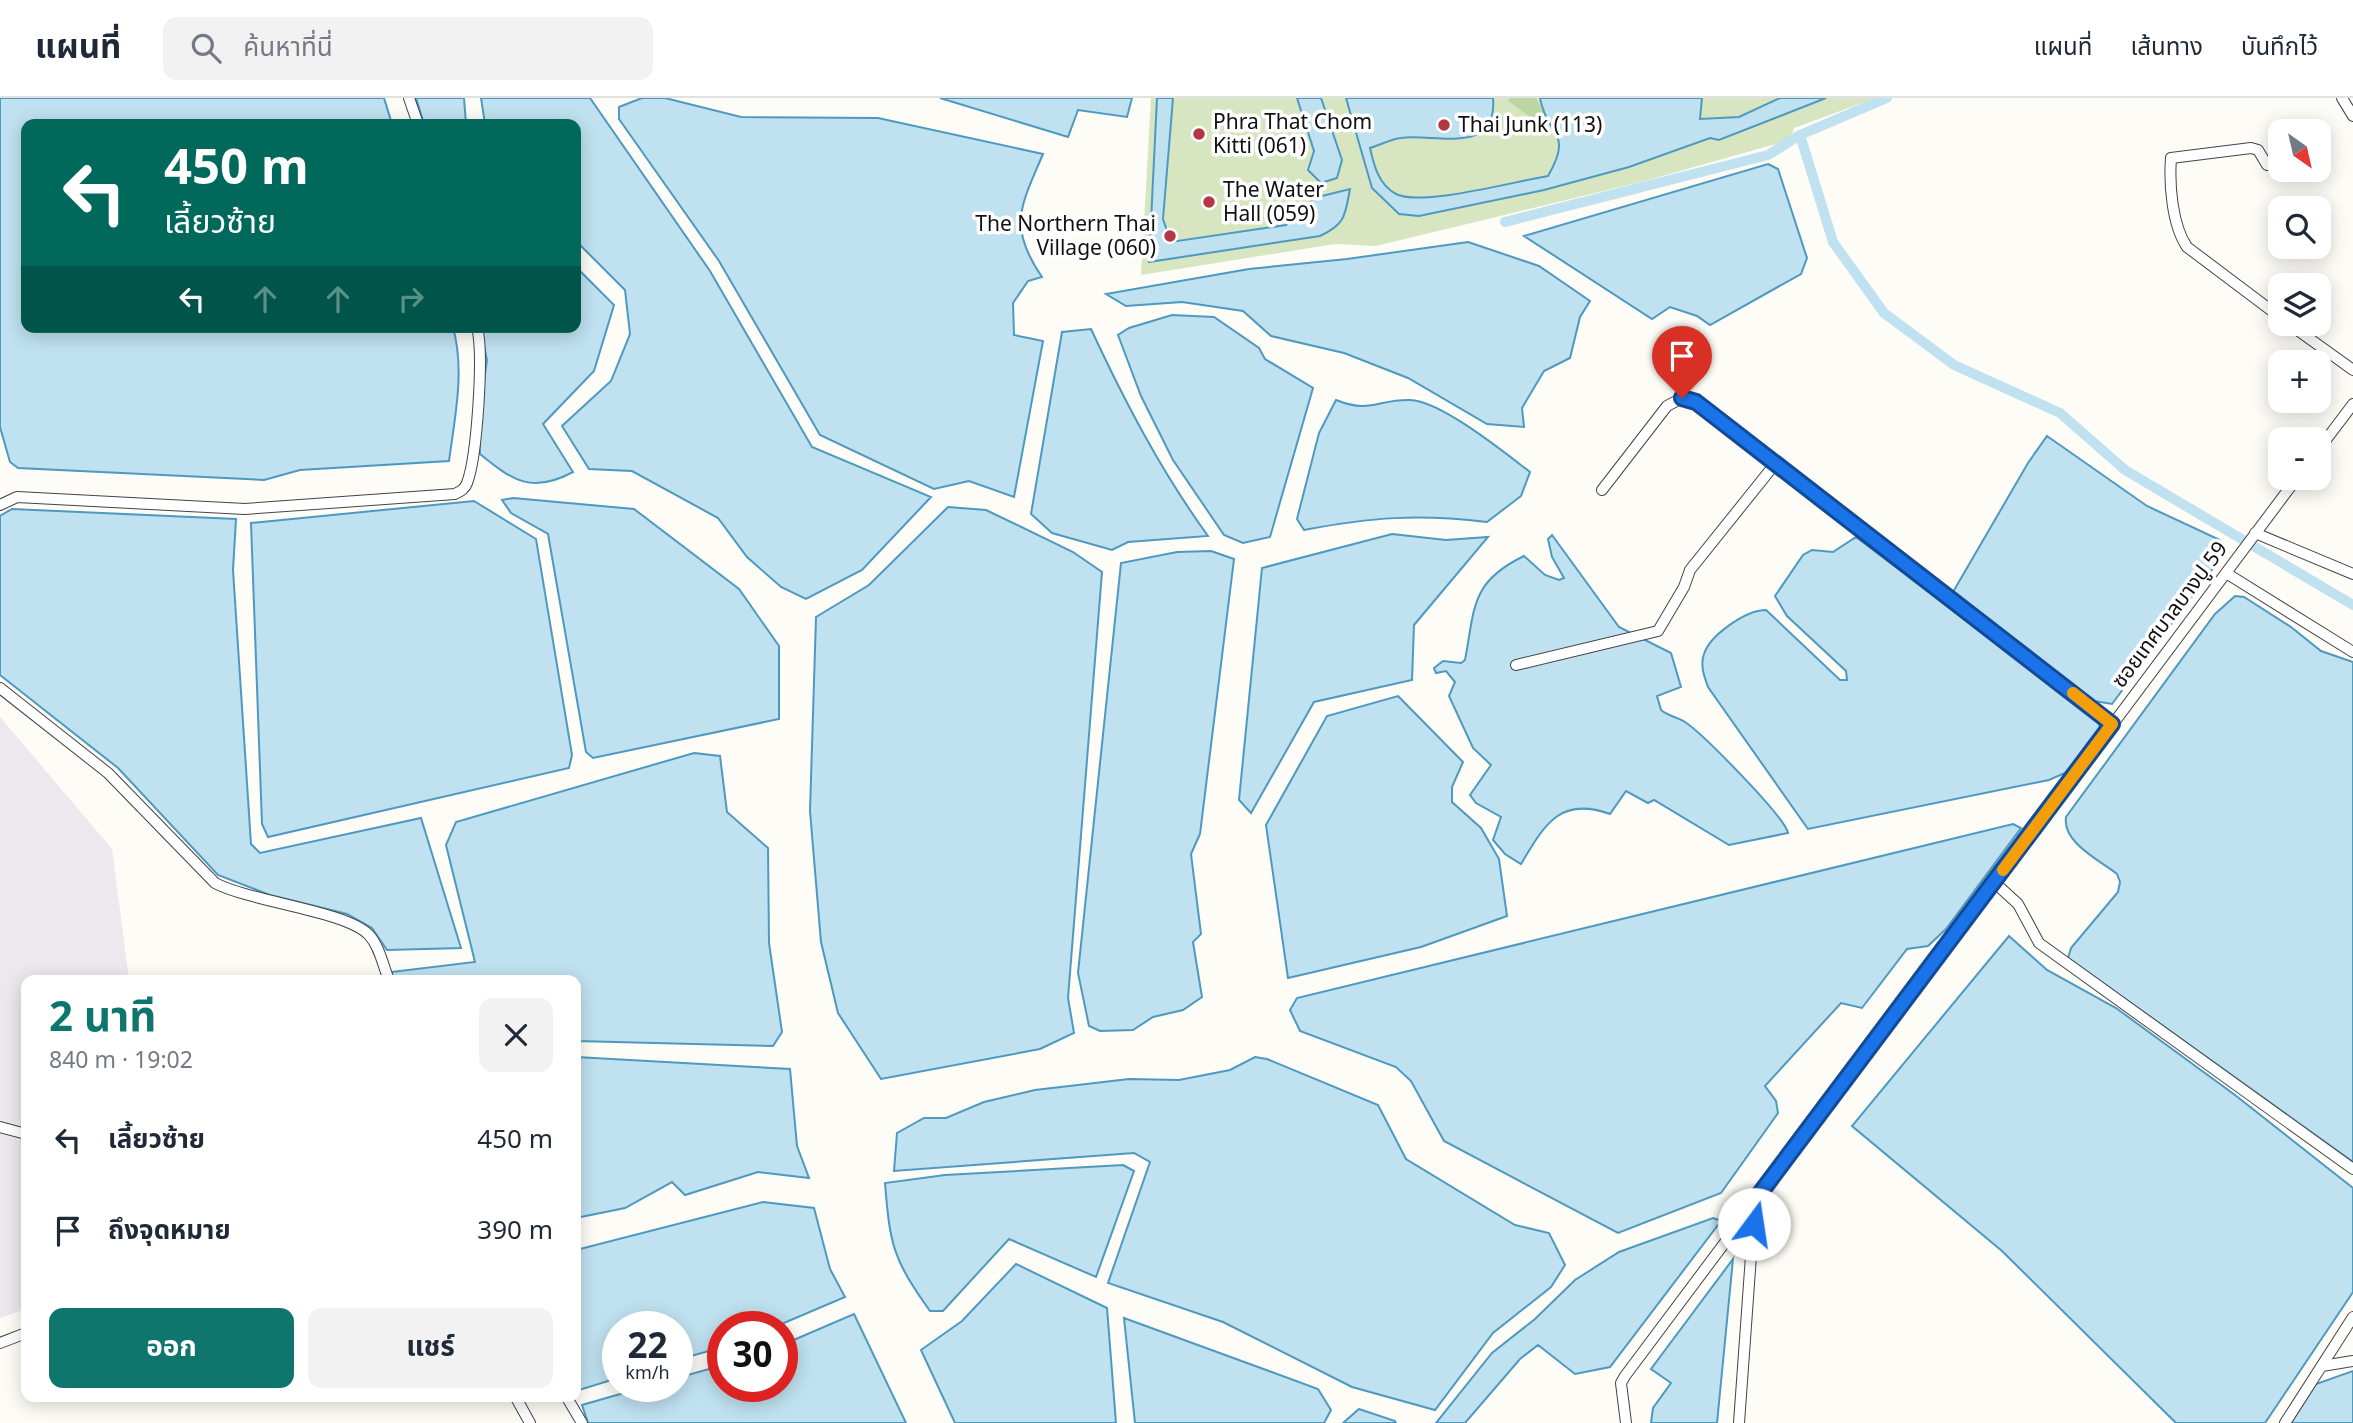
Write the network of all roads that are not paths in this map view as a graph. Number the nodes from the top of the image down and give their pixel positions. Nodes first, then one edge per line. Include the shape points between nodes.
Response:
1 (409, 98) edge
2 (2342, 98) edge
3 (2353, 116) edge
4 (416, 119) edge
5 (2267, 165) dead end
6 (2268, 308) edge
7 (478, 333) edge
8 (2306, 336) edge
9 (2353, 370) edge
10 (2353, 404) edge
11 (2331, 433) edge
12 (1775, 464) junction
13 (1602, 490) dead end
14 (2288, 490) edge
15 (0, 505) edge
16 (2253, 536) junction
17 (2225, 573) junction
18 (2353, 574) edge
19 (2353, 652) edge
20 (1516, 665) dead end
21 (0, 688) edge
22 (2112, 724) junction
23 (1994, 882) junction
24 (387, 975) edge
25 (0, 1126) edge
26 (21, 1132) edge
27 (2353, 1169) edge
28 (1755, 1200) junction
29 (2353, 1317) edge
30 (21, 1335) edge
31 (0, 1343) edge
32 (2353, 1361) edge
33 (2322, 1366) junction
34 (518, 1402) edge
35 (570, 1402) edge
36 (530, 1423) edge
37 (582, 1423) edge
38 (1626, 1423) edge
39 (1739, 1423) edge
40 (2285, 1423) edge

1 - 4 street
2 - 3 street
5 - 6 street via 2258,150 2251,148 2171,158 2170,175 2187,247
7 - 15 street via 476,426 468,482 455,494 245,509 17,497
8 - 9 street
10 - 11 street
12 - 13 street via 1696,402 1682,398 1667,406
12 - 20 street via 1690,570 1658,631
12 - 22 street
14 - 16 street, ซอยเทศบาลบางปู 59
16 - 17 street, ซอยเทศบาลบางปู 59
16 - 18 street
17 - 19 street
17 - 22 street, ซอยเทศบาลบางปู 59
21 - 24 street via 108,773 215,883 355,925 373,940
22 - 23 street, ซอยเทศบาลบางปู 59
23 - 27 street via 2018,904 2039,943
23 - 28 street, ซอยเทศบาลบางปู 59
25 - 26 street
28 - 38 street, ซอยเทศบาลบางปู 59 via 1625,1376 1621,1384
28 - 39 street
29 - 33 street
30 - 31 street
32 - 33 street
33 - 40 street
34 - 36 street
35 - 37 street

